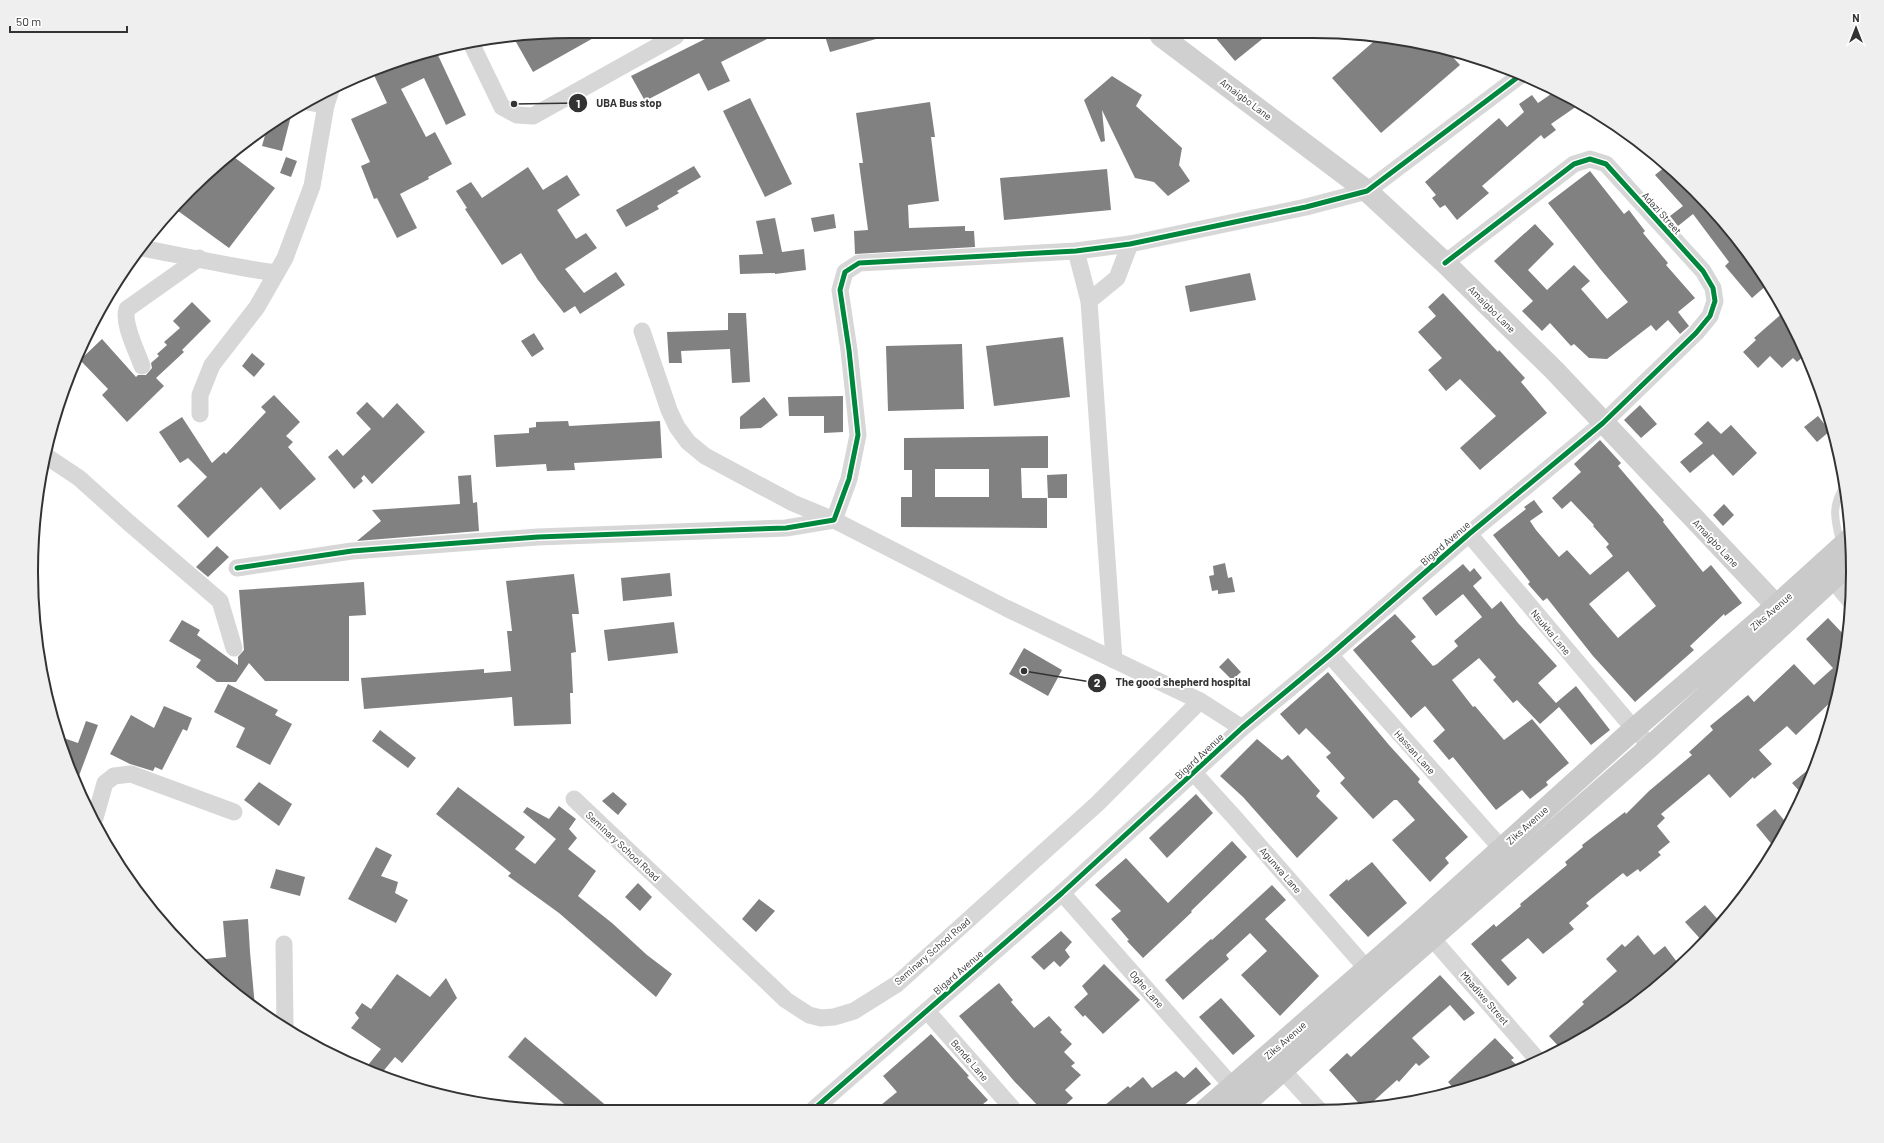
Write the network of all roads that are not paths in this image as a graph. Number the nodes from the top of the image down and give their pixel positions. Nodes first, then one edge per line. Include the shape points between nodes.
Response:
1 (672, 38) edge
2 (1164, 38) edge
3 (473, 47) edge
4 (1516, 79) edge
5 (329, 97) edge
6 (316, 103) edge
7 (326, 105) junction
8 (1367, 191) junction
9 (1130, 244) junction
10 (147, 249) edge
11 (1076, 251) junction
12 (199, 258) junction
13 (1445, 263) junction
14 (276, 273) junction
15 (1089, 301) junction
16 (642, 331) dead end
17 (142, 366) dead end
18 (200, 414) dead end
19 (1603, 423) junction
20 (50, 459) edge
21 (1840, 492) edge
22 (834, 520) junction
23 (1469, 534) junction
24 (1845, 546) edge
25 (1845, 552) edge
26 (237, 568) dead end
27 (1827, 573) junction
28 (1845, 595) edge
29 (1783, 613) junction
30 (234, 648) dead end
31 (1330, 655) junction
32 (1114, 660) junction
33 (1200, 701) junction
34 (1242, 728) junction
35 (1634, 729) junction
36 (1651, 746) junction
37 (1194, 773) junction
38 (574, 799) dead end
39 (234, 812) dead end
40 (96, 813) edge
41 (1508, 856) junction
42 (1062, 893) junction
43 (1425, 931) junction
44 (284, 944) dead end
45 (1373, 976) junction
46 (927, 1011) junction
47 (285, 1021) edge
48 (1267, 1055) junction
49 (1534, 1056) edge
50 (1283, 1069) junction
51 (1232, 1086) junction
52 (819, 1105) edge
53 (1009, 1105) edge
54 (1211, 1105) edge
55 (1243, 1105) edge
56 (1315, 1105) edge

1 - 3 street via 533,116 517,115 502,107
2 - 8 main road, Amaigbo Lane
4 - 8 street
5 - 7 street
6 - 7 street
7 - 14 street via 312,186 285,258
8 - 9 street via 1306,208
8 - 13 main road, Amaigbo Lane
9 - 11 street
9 - 15 street via 1117,278
10 - 12 street
11 - 15 street
11 - 22 street via 859,263 845,272 840,290 858,435 849,479
12 - 14 street via 239,268
12 - 17 street via 127,309 128,328
13 - 19 main road, Amaigbo Lane via 1554,370
13 - 19 street, Adazi Street via 1574,164 1590,159 1606,164 1703,271 1713,288 1716,301 1710,316 1696,333
14 - 18 street via 257,306 212,365 200,396
15 - 32 street
16 - 22 street via 676,427 688,442 705,456 793,503
19 - 23 street, Bigard Avenue
19 - 29 main road, Amaigbo Lane
20 - 30 street via 80,478 220,600
21 - 24 lane via 1834,519
22 - 26 street via 786,528 538,537 352,551
22 - 32 street
23 - 31 street, Bigard Avenue
23 - 35 street, Nsukka Lane
25 - 27 main road, Ziks Avenue
27 - 28 street
27 - 29 main road, Ziks Avenue
29 - 35 main road, Ziks Avenue
29 - 36 main road, Ziks Avenue
31 - 34 street, Bigard Avenue
31 - 41 street, Hassan Lane
32 - 33 street
33 - 34 street
33 - 38 street, Seminary School Road via 1098,804 897,984 854,1011 834,1017 821,1018 809,1015 786,1000
34 - 37 street, Bigard Avenue
35 - 36 street, Nsukka Lane
35 - 41 main road, Ziks Avenue
36 - 41 main road, Ziks Avenue
37 - 42 street, Bigard Avenue
37 - 45 street, Agunwa Lane
39 - 40 street via 131,774 114,776 105,783
41 - 43 main road, Ziks Avenue
42 - 46 street, Bigard Avenue
42 - 51 street, Oghe Lane
43 - 45 main road, Ziks Avenue
43 - 49 street, Mbadiwe Street
44 - 47 street
45 - 48 main road, Ziks Avenue
45 - 50 main road, Ziks Avenue
46 - 52 street, Bigard Avenue
46 - 53 street, Bende Lane
48 - 50 street
48 - 51 main road, Ziks Avenue
50 - 55 main road, Ziks Avenue
50 - 56 street
51 - 54 main road, Ziks Avenue

